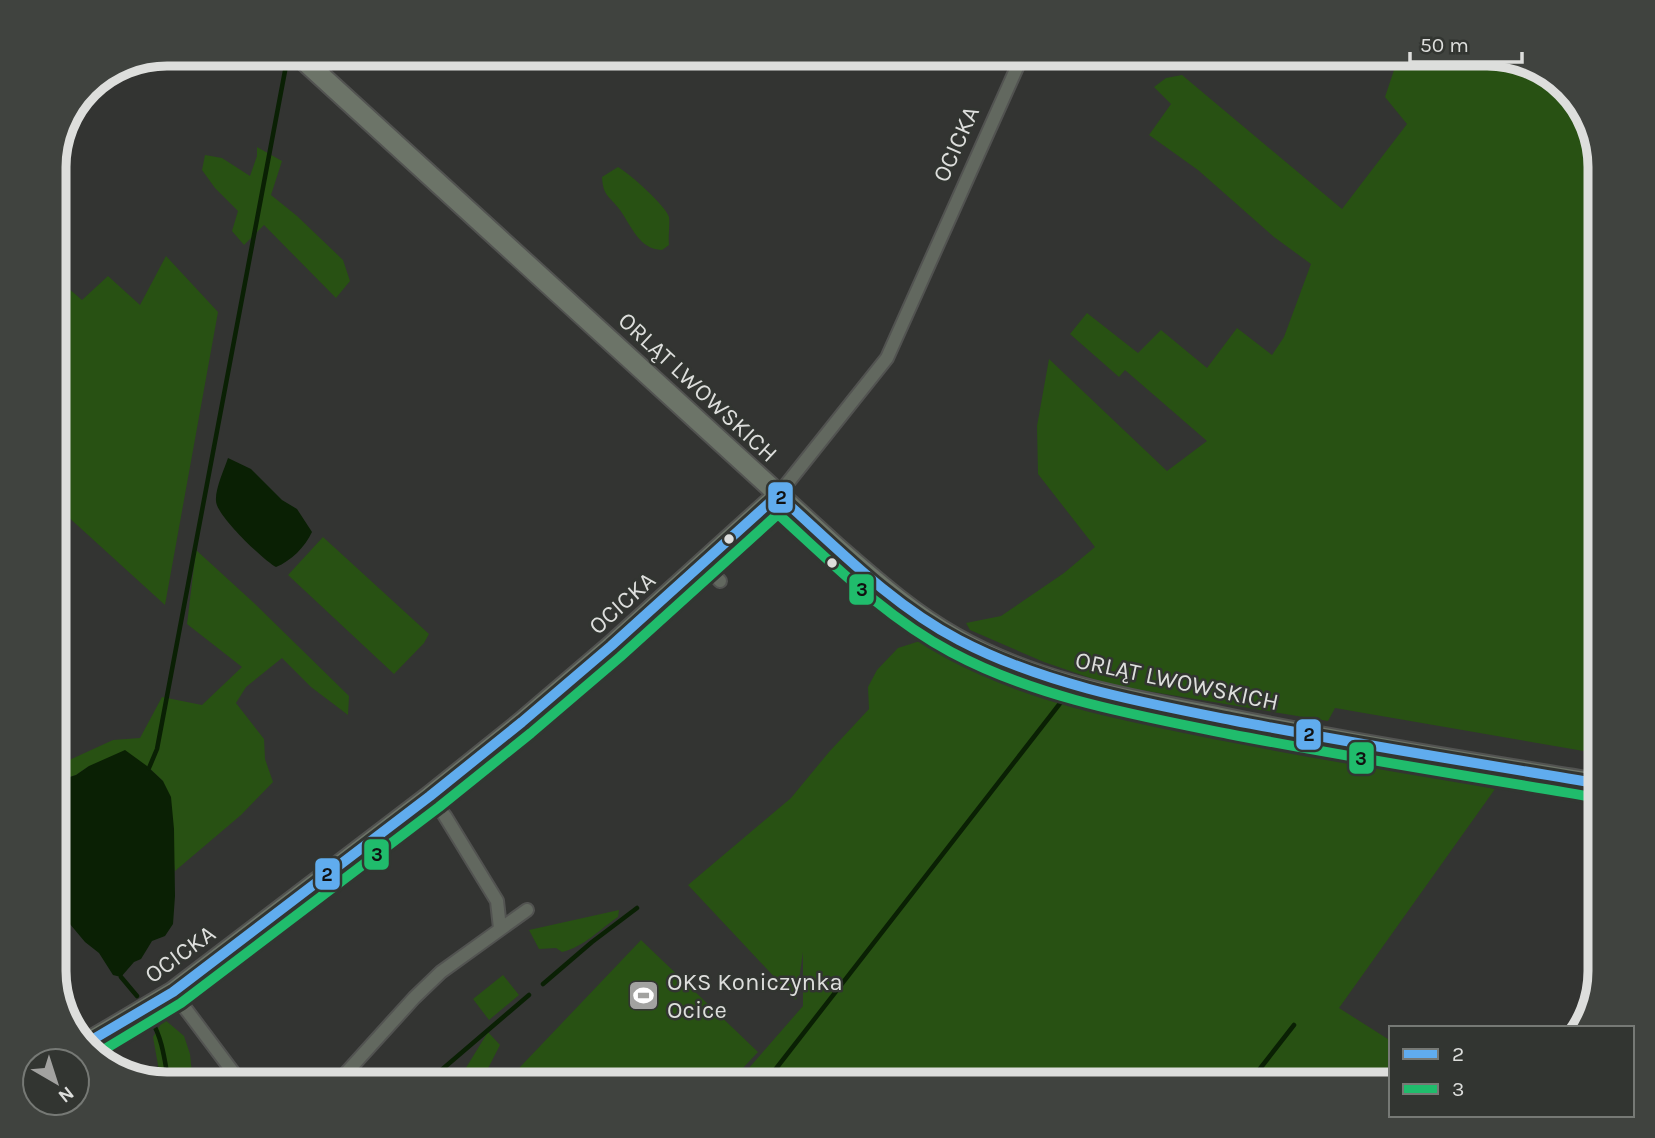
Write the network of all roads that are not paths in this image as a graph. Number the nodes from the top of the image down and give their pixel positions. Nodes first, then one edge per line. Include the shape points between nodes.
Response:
1 (311, 67) edge
2 (1017, 67) edge
3 (778, 495) junction
4 (704, 563) junction
5 (720, 581) dead end
6 (1588, 782) edge
7 (430, 796) junction
8 (527, 910) dead end
9 (500, 928) junction
10 (173, 992) junction
11 (93, 1039) edge
12 (233, 1072) edge
13 (347, 1072) edge

1 - 3 street, ORLĄT LWOWSKICH
2 - 3 street, OCICKA via 887,358
3 - 4 street, OCICKA
3 - 6 street, ORLĄT LWOWSKICH via 905,605 956,639 1030,672 1128,699 1259,725
4 - 5 street
4 - 7 street, OCICKA
7 - 9 street via 497,901
7 - 10 street, OCICKA
8 - 9 street
9 - 13 street via 441,972
10 - 11 street, OCICKA
10 - 12 street

